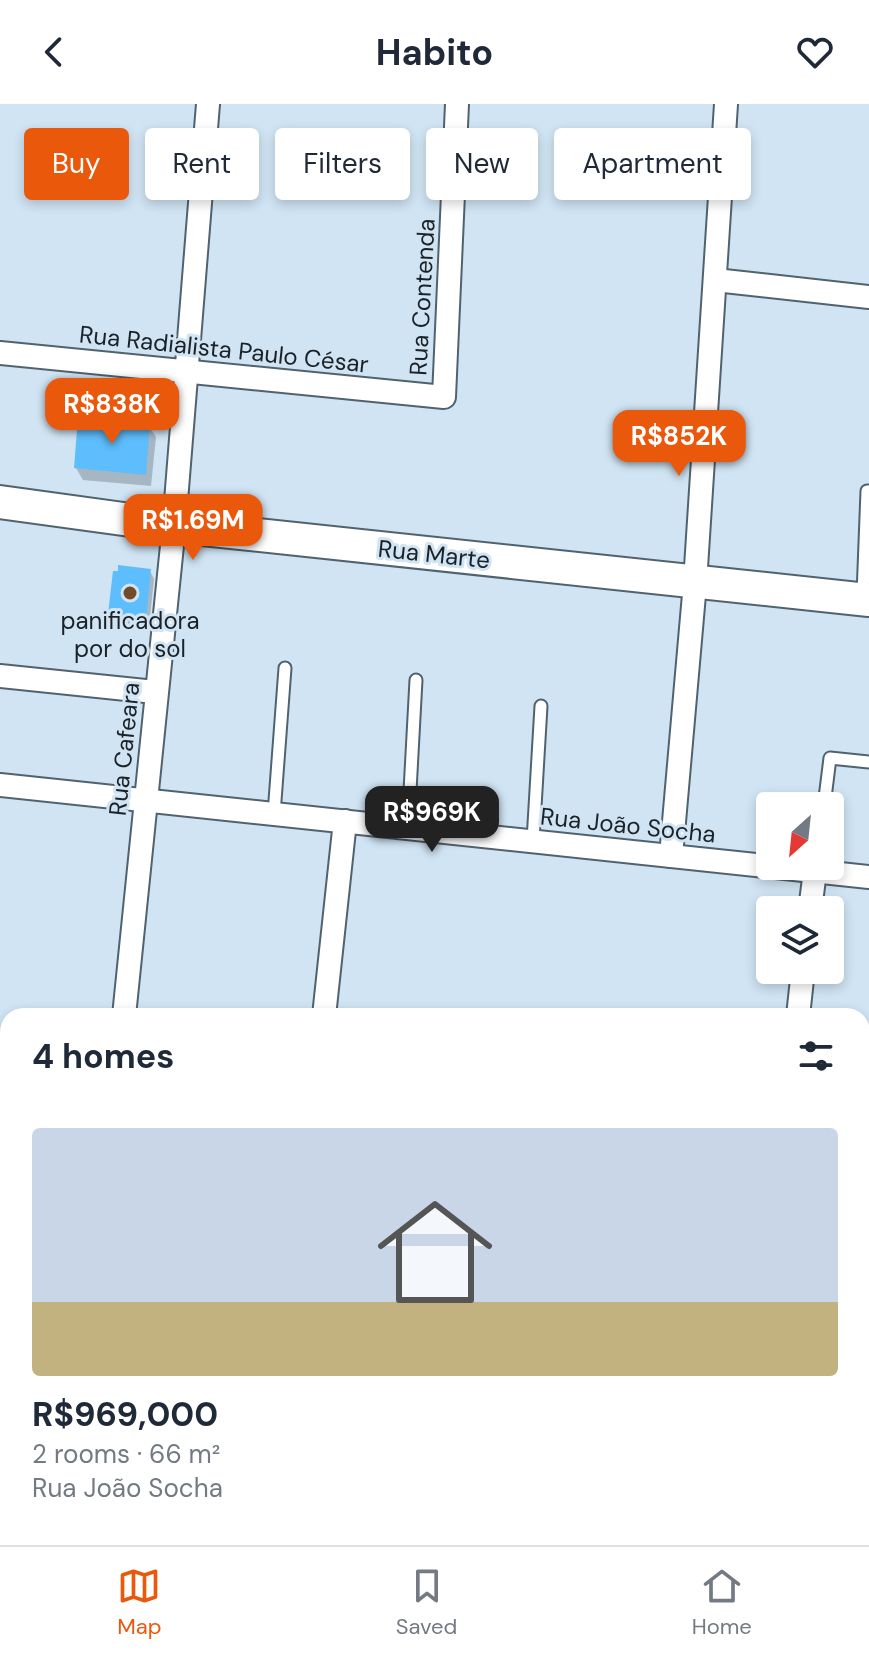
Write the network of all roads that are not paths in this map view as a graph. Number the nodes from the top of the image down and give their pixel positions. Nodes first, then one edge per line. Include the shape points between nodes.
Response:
1 (208, 104) edge
2 (457, 104) edge
3 (726, 104) edge
4 (715, 280) junction
5 (869, 297) edge
6 (0, 353) edge
7 (186, 372) junction
8 (444, 397) joint
9 (869, 491) edge
10 (0, 502) edge
11 (174, 526) junction
12 (695, 583) junction
13 (866, 600) edge
14 (285, 668) dead end
15 (0, 676) edge
16 (416, 680) dead end
17 (155, 692) junction
18 (541, 706) dead end
19 (869, 762) edge
20 (0, 785) edge
21 (826, 792) edge
22 (144, 800) junction
23 (274, 814) junction
24 (345, 821) junction
25 (408, 828) junction
26 (533, 841) junction
27 (671, 856) junction
28 (756, 863) edge
29 (844, 873) edge
30 (869, 877) edge
31 (801, 984) edge
32 (125, 1008) edge
33 (325, 1008) edge
34 (799, 1008) edge

1 - 7 street, Rua Cafeara
2 - 8 street, Rua Contenda
3 - 4 street
4 - 5 street
4 - 12 street
6 - 7 street, Rua Radialista Paulo César
7 - 8 street, Rua Radialista Paulo César
7 - 11 street, Rua Cafeara
9 - 13 lane
10 - 11 street, Rua Marte
11 - 12 street, Rua Marte
11 - 17 street, Rua Cafeara
12 - 13 street, Rua Marte
12 - 27 street
14 - 23 lane
15 - 17 street
16 - 25 lane
17 - 22 street, Rua Cafeara
18 - 26 lane
19 - 21 lane via 830,758
20 - 22 street, Rua João Socha
22 - 23 street, Rua João Socha
22 - 32 street, Rua Cafeara
23 - 24 street, Rua João Socha
24 - 25 street, Rua João Socha
24 - 33 street
25 - 26 street, Rua João Socha
26 - 27 street, Rua João Socha
27 - 28 street, Rua João Socha
29 - 30 street, Rua João Socha
31 - 34 street

